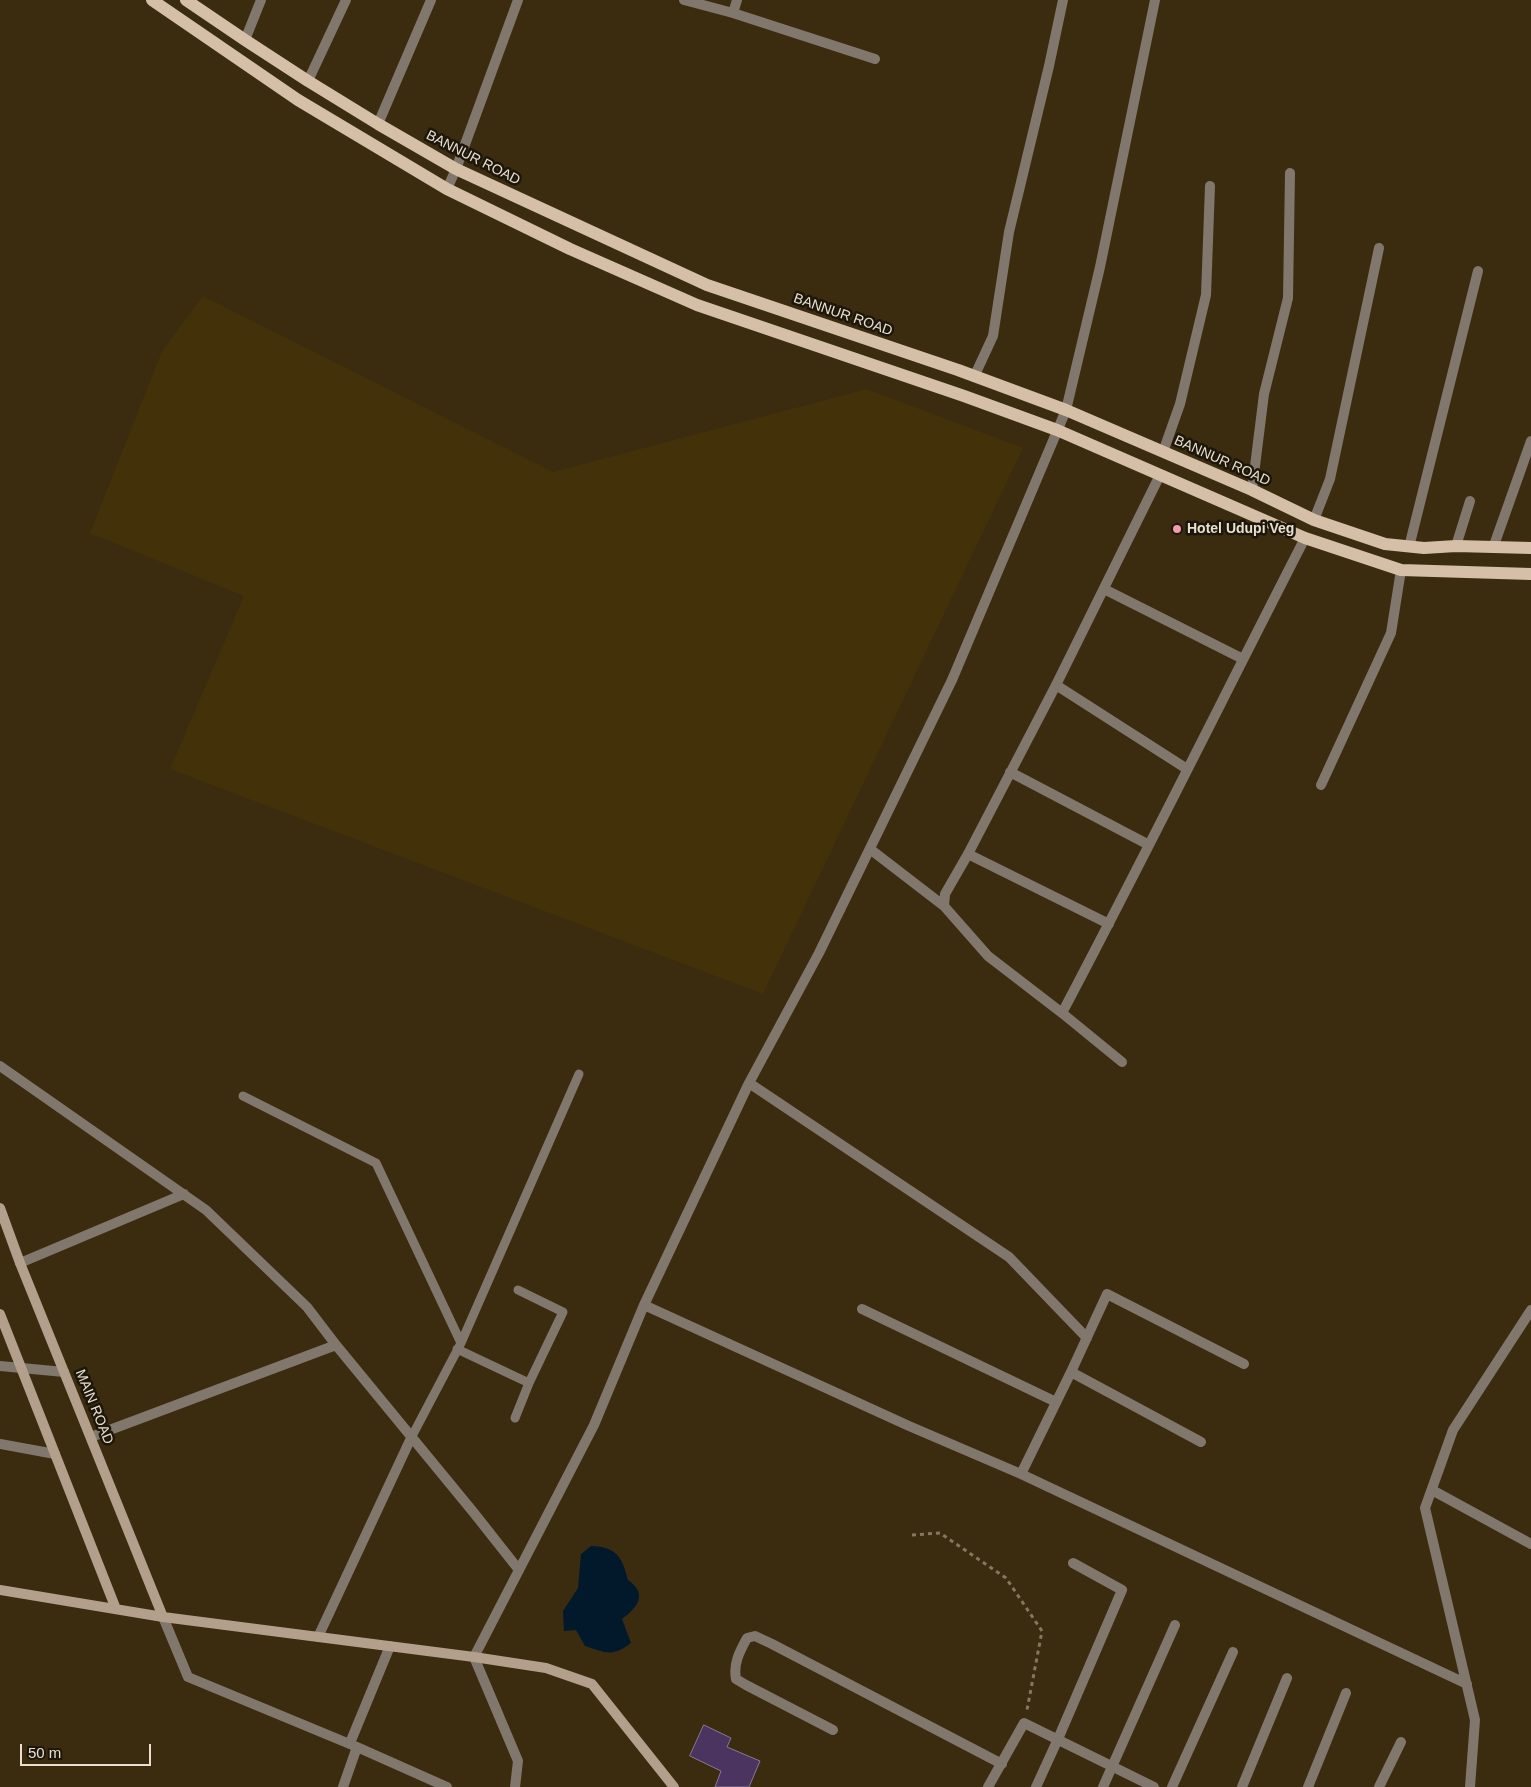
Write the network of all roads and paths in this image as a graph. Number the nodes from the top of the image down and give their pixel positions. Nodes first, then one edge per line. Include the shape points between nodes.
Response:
1 (152, 0) edge
2 (186, 0) edge
3 (260, 0) edge
4 (346, 0) edge
5 (431, 0) edge
6 (518, 0) edge
7 (684, 0) edge
8 (736, 0) edge
9 (1063, 0) edge
10 (1155, 0) edge
11 (733, 13) junction
12 (244, 40) junction
13 (875, 59) dead end
14 (308, 81) junction
15 (378, 124) junction
16 (456, 169) junction
17 (1290, 173) dead end
18 (1210, 186) dead end
19 (447, 188) junction
20 (1379, 248) dead end
21 (1478, 271) dead end
22 (974, 377) junction
23 (1066, 410) junction
24 (1057, 430) junction
25 (1531, 442) edge
26 (1163, 452) junction
27 (1160, 476) junction
28 (1252, 490) junction
29 (1470, 501) dead end
30 (1314, 520) junction
31 (1305, 538) junction
32 (1456, 546) junction
33 (1409, 547) junction
34 (1493, 548) junction
35 (1531, 548) edge
36 (1401, 570) junction
37 (1531, 574) edge
38 (1104, 589) junction
39 (1243, 659) junction
40 (1056, 685) junction
41 (1186, 769) junction
42 (1010, 772) junction
43 (1321, 785) dead end
44 (1149, 844) junction
45 (870, 849) junction
46 (968, 854) junction
47 (944, 906) junction
48 (1109, 924) junction
49 (1062, 1013) junction
50 (1122, 1062) dead end
51 (0, 1066) edge
52 (579, 1074) dead end
53 (749, 1083) junction
54 (243, 1096) dead end
55 (184, 1194) junction
56 (0, 1208) edge
57 (20, 1263) junction
58 (518, 1290) dead end
59 (644, 1305) junction
60 (862, 1309) dead end
61 (1531, 1310) edge
62 (0, 1314) edge
63 (1087, 1338) junction
64 (336, 1345) junction
65 (459, 1346) junction
66 (1244, 1364) dead end
67 (0, 1366) edge
68 (22, 1369) junction
69 (64, 1372) junction
70 (1071, 1372) junction
71 (529, 1383) junction
72 (1056, 1402) junction
73 (515, 1418) dead end
74 (91, 1437) junction
75 (411, 1438) junction
76 (1201, 1442) dead end
77 (0, 1444) edge
78 (55, 1454) junction
79 (1022, 1474) junction
80 (1432, 1490) junction
81 (912, 1535) dead end
82 (1531, 1544) edge
83 (1073, 1563) dead end
84 (519, 1570) junction
85 (0, 1590) edge
86 (116, 1608) junction
87 (163, 1617) junction
88 (1175, 1625) dead end
89 (318, 1636) junction
90 (390, 1646) junction
91 (1233, 1652) dead end
92 (474, 1657) junction
93 (1288, 1678) dead end
94 (1468, 1684) junction
95 (1346, 1693) dead end
96 (1024, 1723) junction
97 (833, 1730) dead end
98 (1058, 1739) junction
99 (1401, 1742) dead end
100 (353, 1745) junction
101 (1002, 1764) junction
102 (1113, 1766) junction
103 (442, 1786) edge
104 (344, 1787) edge
105 (515, 1787) edge
106 (674, 1787) edge
107 (988, 1787) edge
108 (1036, 1787) edge
109 (1103, 1787) edge
110 (1154, 1787) edge
111 (1172, 1787) edge
112 (1242, 1787) edge
113 (1308, 1787) edge
114 (1379, 1787) edge
115 (1470, 1787) edge

1 - 19 main road via 298,100
2 - 12 main road, BANNUR ROAD
3 - 12 street
4 - 14 street
5 - 15 street
6 - 16 street
7 - 11 street
8 - 11 street
9 - 22 street via 1009,232 993,336
10 - 23 street via 1100,267
11 - 13 street
12 - 14 main road, BANNUR ROAD
14 - 15 main road, BANNUR ROAD
15 - 16 main road, BANNUR ROAD
16 - 19 street
16 - 22 main road, BANNUR ROAD via 707,285
17 - 28 street via 1288,298 1264,394
18 - 26 street via 1206,295 1180,404
19 - 24 main road via 570,249 696,305
20 - 30 street via 1330,479
21 - 33 street
22 - 23 main road, BANNUR ROAD
23 - 24 street
23 - 26 main road, BANNUR ROAD
24 - 27 main road
24 - 45 street via 952,680
25 - 34 street
26 - 28 main road, BANNUR ROAD
27 - 31 main road
27 - 38 street
28 - 30 main road, BANNUR ROAD
29 - 32 street
30 - 33 main road, BANNUR ROAD via 1385,544
31 - 36 main road
31 - 39 street
32 - 33 main road, BANNUR ROAD
32 - 34 main road, BANNUR ROAD
34 - 35 main road, BANNUR ROAD
36 - 37 main road
36 - 43 street via 1391,632
38 - 39 street
38 - 40 street
39 - 41 street
40 - 41 street
40 - 42 street
41 - 44 street
42 - 44 street
42 - 46 street
44 - 48 street
45 - 47 street
45 - 53 street
46 - 47 street via 945,894
46 - 48 street
47 - 49 street via 988,956
48 - 49 street
49 - 50 street
51 - 55 street
52 - 65 lane
53 - 59 street
53 - 63 street via 1009,1257
54 - 65 lane via 376,1163
55 - 57 street
55 - 64 street via 206,1210 307,1307
56 - 57 street, MAIN ROAD
57 - 69 street, MAIN ROAD
58 - 71 lane via 563,1312
59 - 79 street
59 - 84 street via 594,1425
60 - 72 street
61 - 80 street via 1453,1430
62 - 68 street
63 - 66 street via 1108,1294
63 - 70 street
64 - 74 street
64 - 75 street
65 - 71 lane
65 - 75 lane
67 - 68 street
68 - 69 street
68 - 78 street
69 - 74 street, MAIN ROAD
70 - 72 street
70 - 76 street
71 - 73 lane
72 - 79 street
74 - 87 street, MAIN ROAD
75 - 84 street
75 - 89 street
77 - 78 street
78 - 86 street
79 - 94 street
80 - 82 street
80 - 94 street via 1424,1508
81 - 96 path via 940,1533 1006,1578 1042,1631
83 - 98 street via 1122,1590
84 - 92 street
85 - 86 street
86 - 87 street
87 - 89 street
87 - 100 street via 188,1677
88 - 102 street
89 - 90 street
90 - 92 street
90 - 100 street
91 - 111 street
92 - 105 street via 518,1761
92 - 106 street via 546,1668 592,1684
93 - 112 street
94 - 115 street via 1475,1720
95 - 113 street
96 - 98 street
96 - 101 street
97 - 101 street via 736,1678 736,1662 747,1638 755,1636 772,1644
98 - 102 street
98 - 108 street
99 - 114 street
100 - 103 street
100 - 104 street
101 - 107 street
102 - 109 street
102 - 110 street

